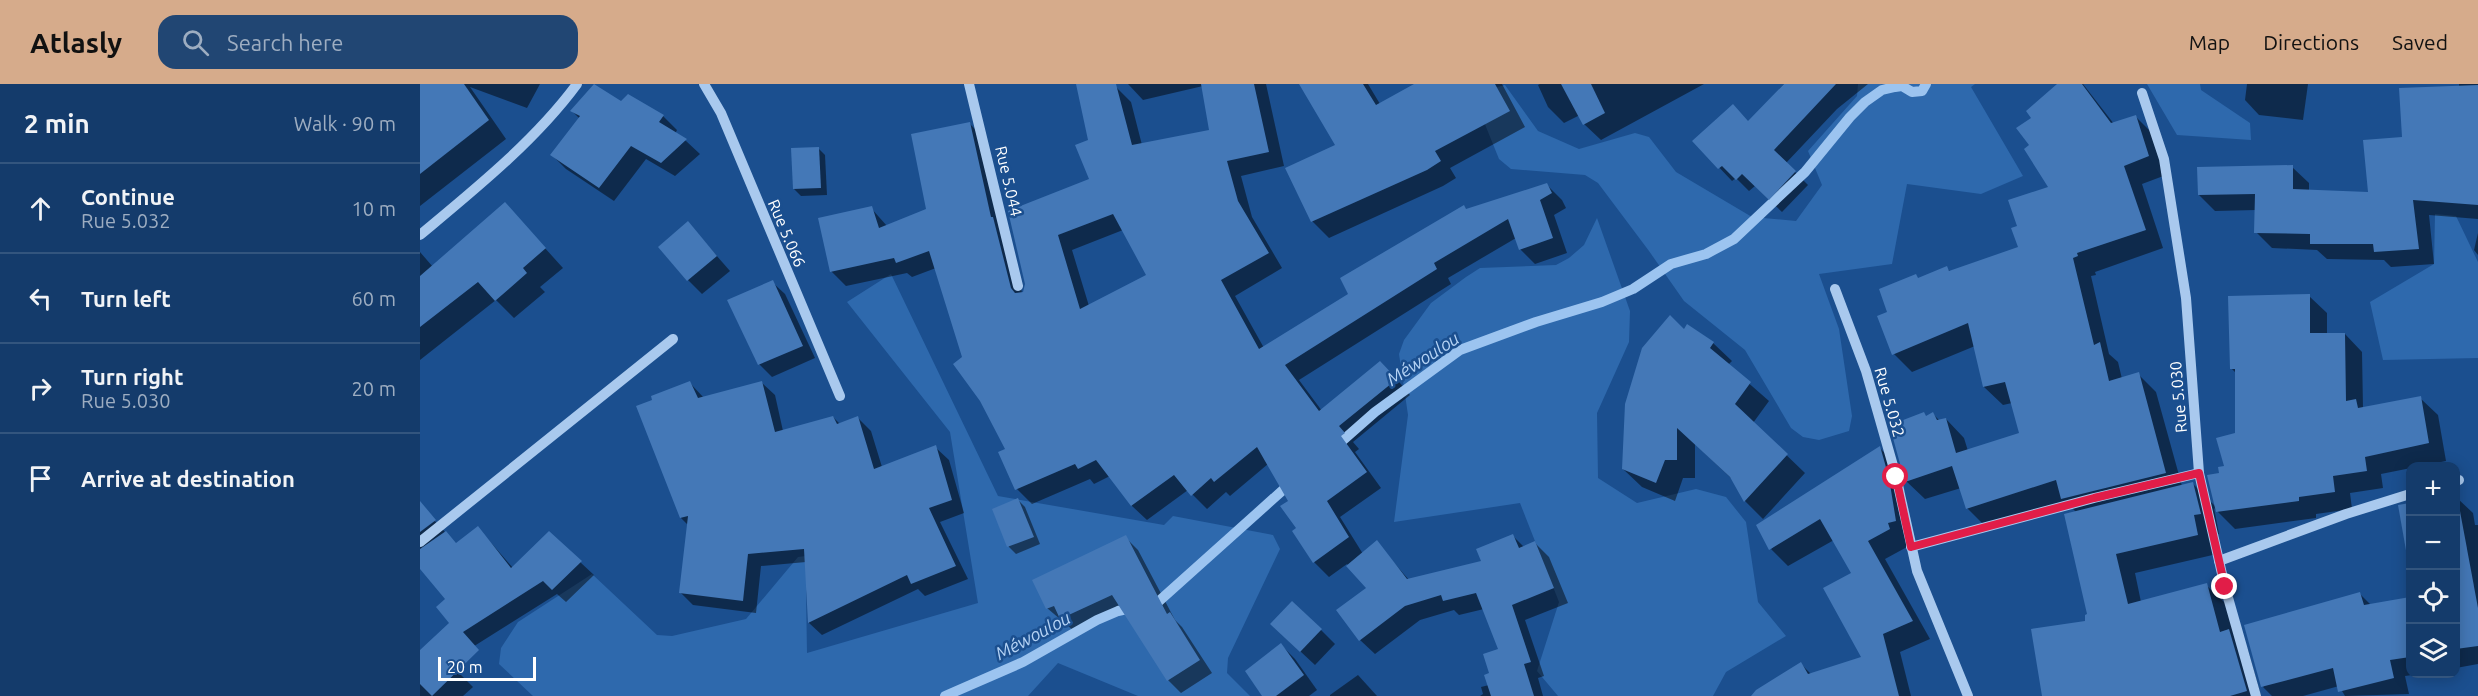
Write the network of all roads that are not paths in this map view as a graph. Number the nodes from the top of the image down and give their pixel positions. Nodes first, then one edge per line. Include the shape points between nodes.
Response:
1 (577, 84) edge
2 (704, 84) edge
3 (969, 84) edge
4 (2142, 93) dead end
5 (420, 235) edge
6 (1018, 286) dead end
7 (1835, 289) dead end
8 (674, 339) dead end
9 (840, 396) dead end
10 (2199, 473) junction
11 (2406, 495) edge
12 (420, 542) edge
13 (1911, 547) junction
14 (2219, 561) junction
15 (1968, 696) edge
16 (2256, 696) edge

1 - 5 street via 482,182
2 - 9 street, Rue 5.066 via 721,113
3 - 6 street, Rue 5.044
4 - 10 street, Rue 5.030 via 2164,159 2186,298
7 - 13 street, Rue 5.032 via 1866,371
8 - 12 street
10 - 13 street
10 - 14 street, Rue 5.030
11 - 14 street
13 - 15 street, Rue 5.032
14 - 16 street, Rue 5.030

